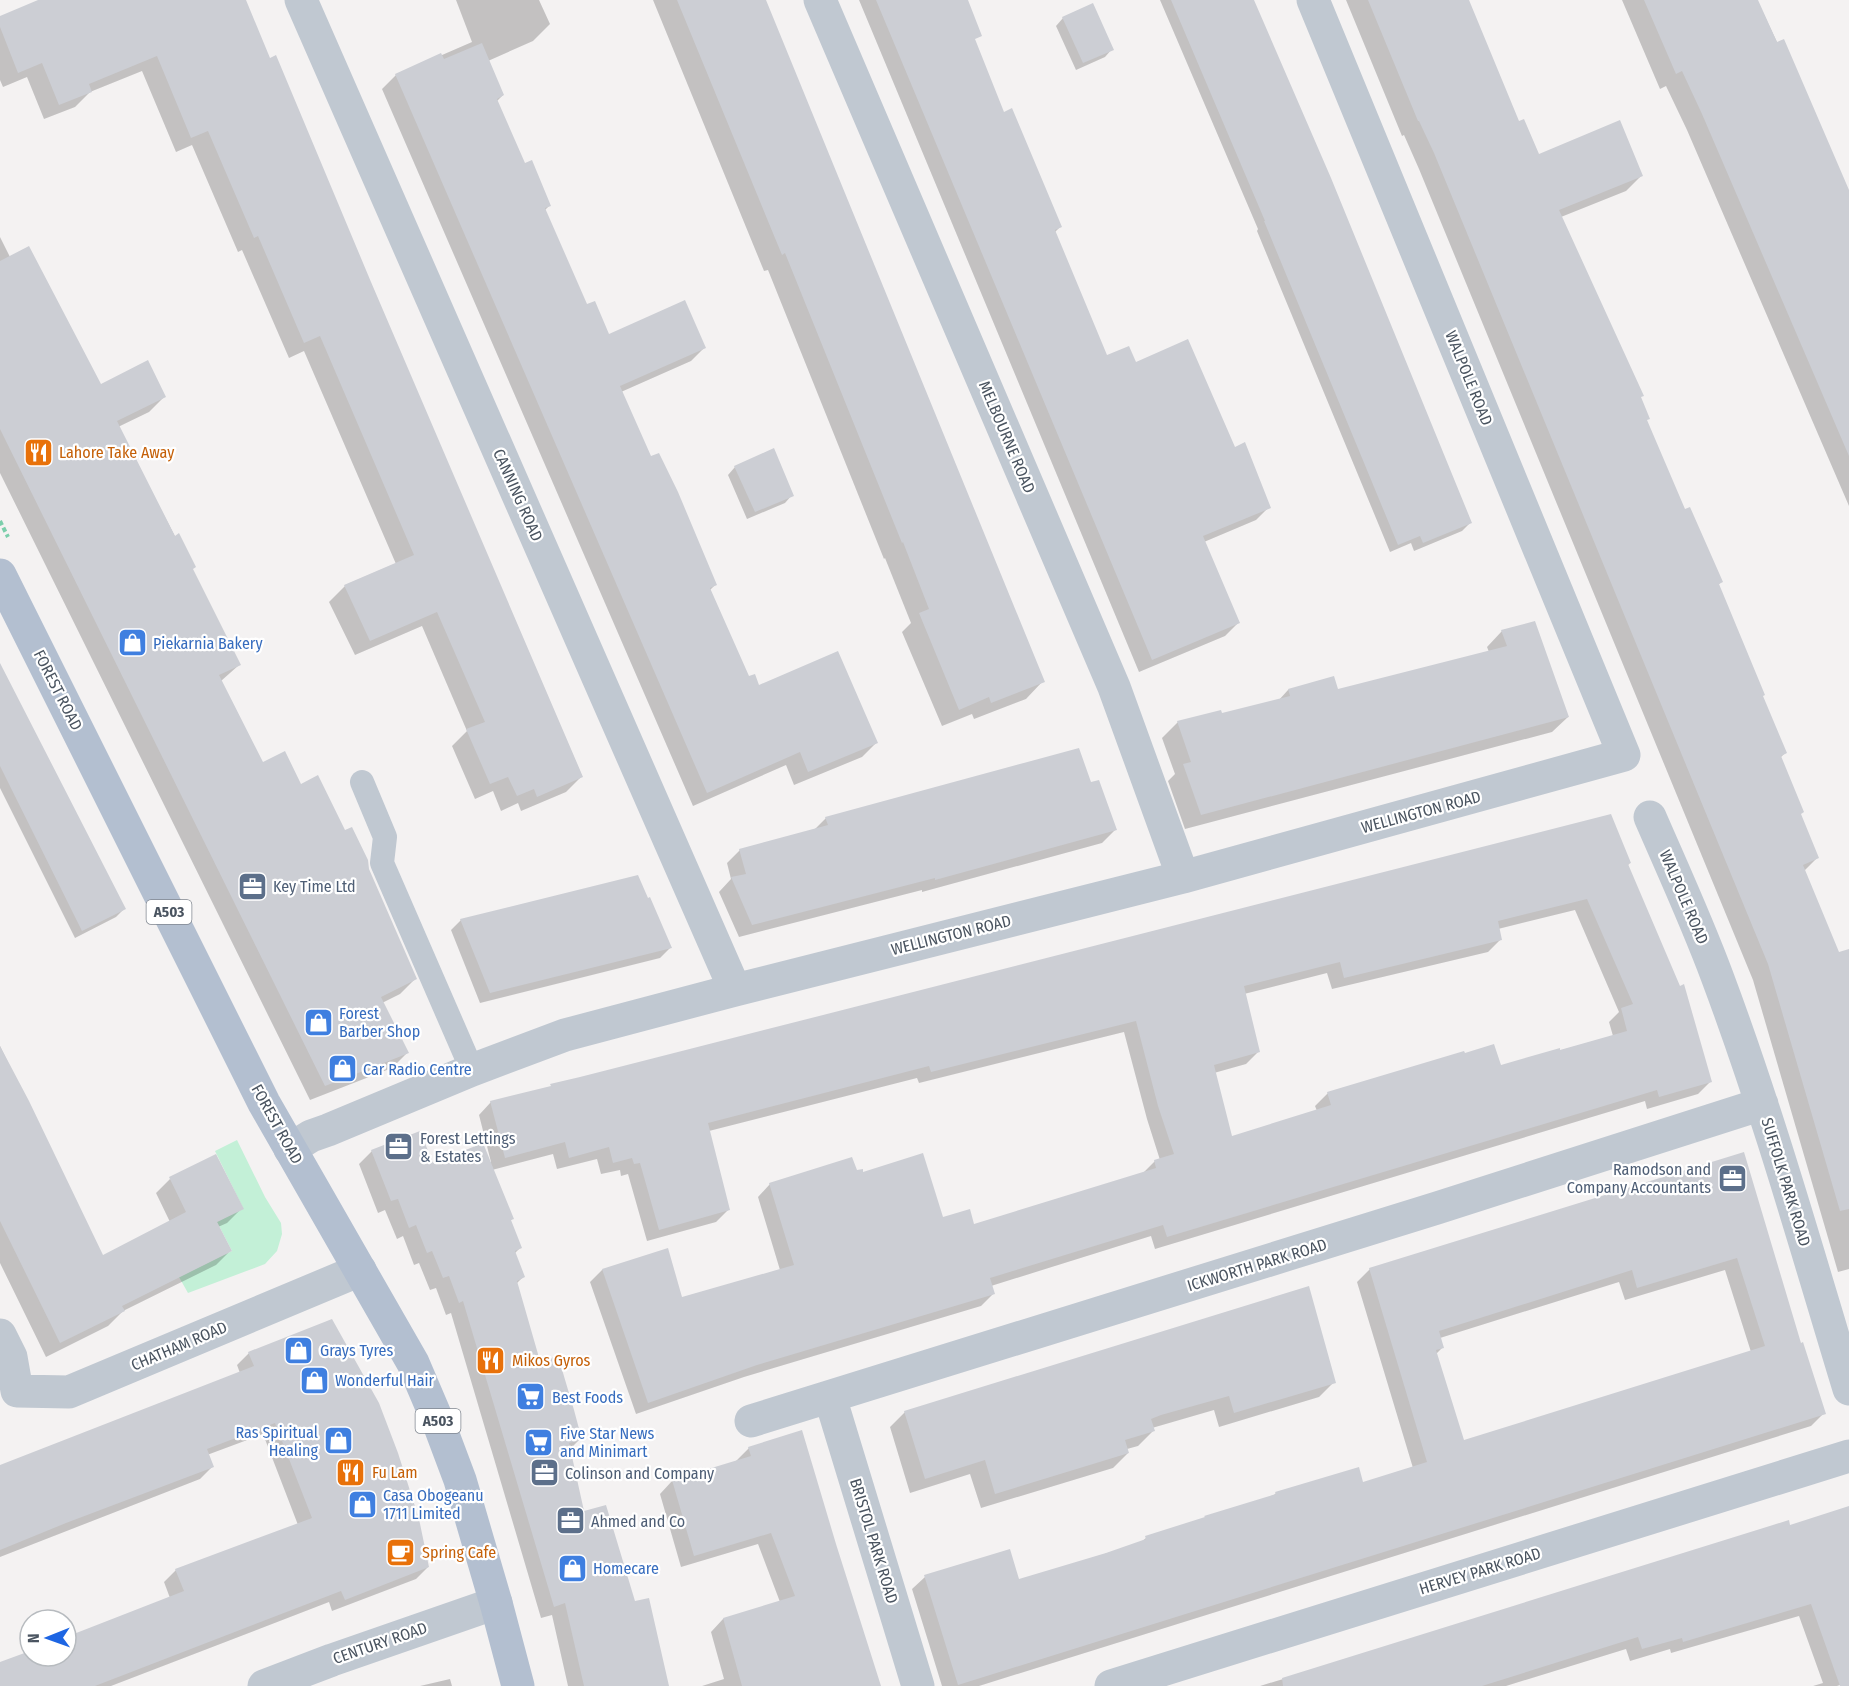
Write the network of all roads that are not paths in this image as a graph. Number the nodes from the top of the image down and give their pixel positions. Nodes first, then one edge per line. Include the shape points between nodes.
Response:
1 (301, 0) edge
2 (820, 0) edge
3 (1313, 0) edge
4 (0, 575) edge
5 (1624, 755) joint
6 (362, 782) dead end
7 (1650, 817) dead end
8 (1184, 877) junction
9 (1717, 977) joint
10 (735, 990) junction
11 (472, 1070) junction
12 (1762, 1104) junction
13 (290, 1149) junction
14 (360, 1270) junction
15 (0, 1335) edge
16 (1849, 1389) edge
17 (830, 1397) junction
18 (9, 1401) edge
19 (751, 1421) dead end
20 (1849, 1456) edge
21 (496, 1603) junction
22 (264, 1686) edge
23 (518, 1686) edge
24 (918, 1686) edge
25 (1111, 1686) edge

1 - 10 street, CANNING ROAD
2 - 8 street, MELBOURNE ROAD via 1114,687
3 - 5 street, WALPOLE ROAD
4 - 13 main road, FOREST ROAD / A503
5 - 8 street, WELLINGTON ROAD
6 - 11 lane via 385,837 382,863
7 - 9 street, WALPOLE ROAD
8 - 10 street, WELLINGTON ROAD
9 - 12 street, SUFFOLK PARK ROAD
10 - 11 street, WELLINGTON ROAD via 565,1035
11 - 13 street, WELLINGTON ROAD via 311,1136
12 - 16 street, SUFFOLK PARK ROAD
12 - 17 street, ICKWORTH PARK ROAD
13 - 14 main road, FOREST ROAD / A503
14 - 18 street, CHATHAM ROAD via 69,1392
14 - 21 main road, FOREST ROAD / A503 via 412,1363 439,1424 460,1480
15 - 18 street via 11,1357
17 - 19 street, ICKWORTH PARK ROAD
17 - 24 street, BRISTOL PARK ROAD
20 - 25 street, HERVEY PARK ROAD
21 - 22 street, CENTURY ROAD
21 - 23 main road, FOREST ROAD / A503

